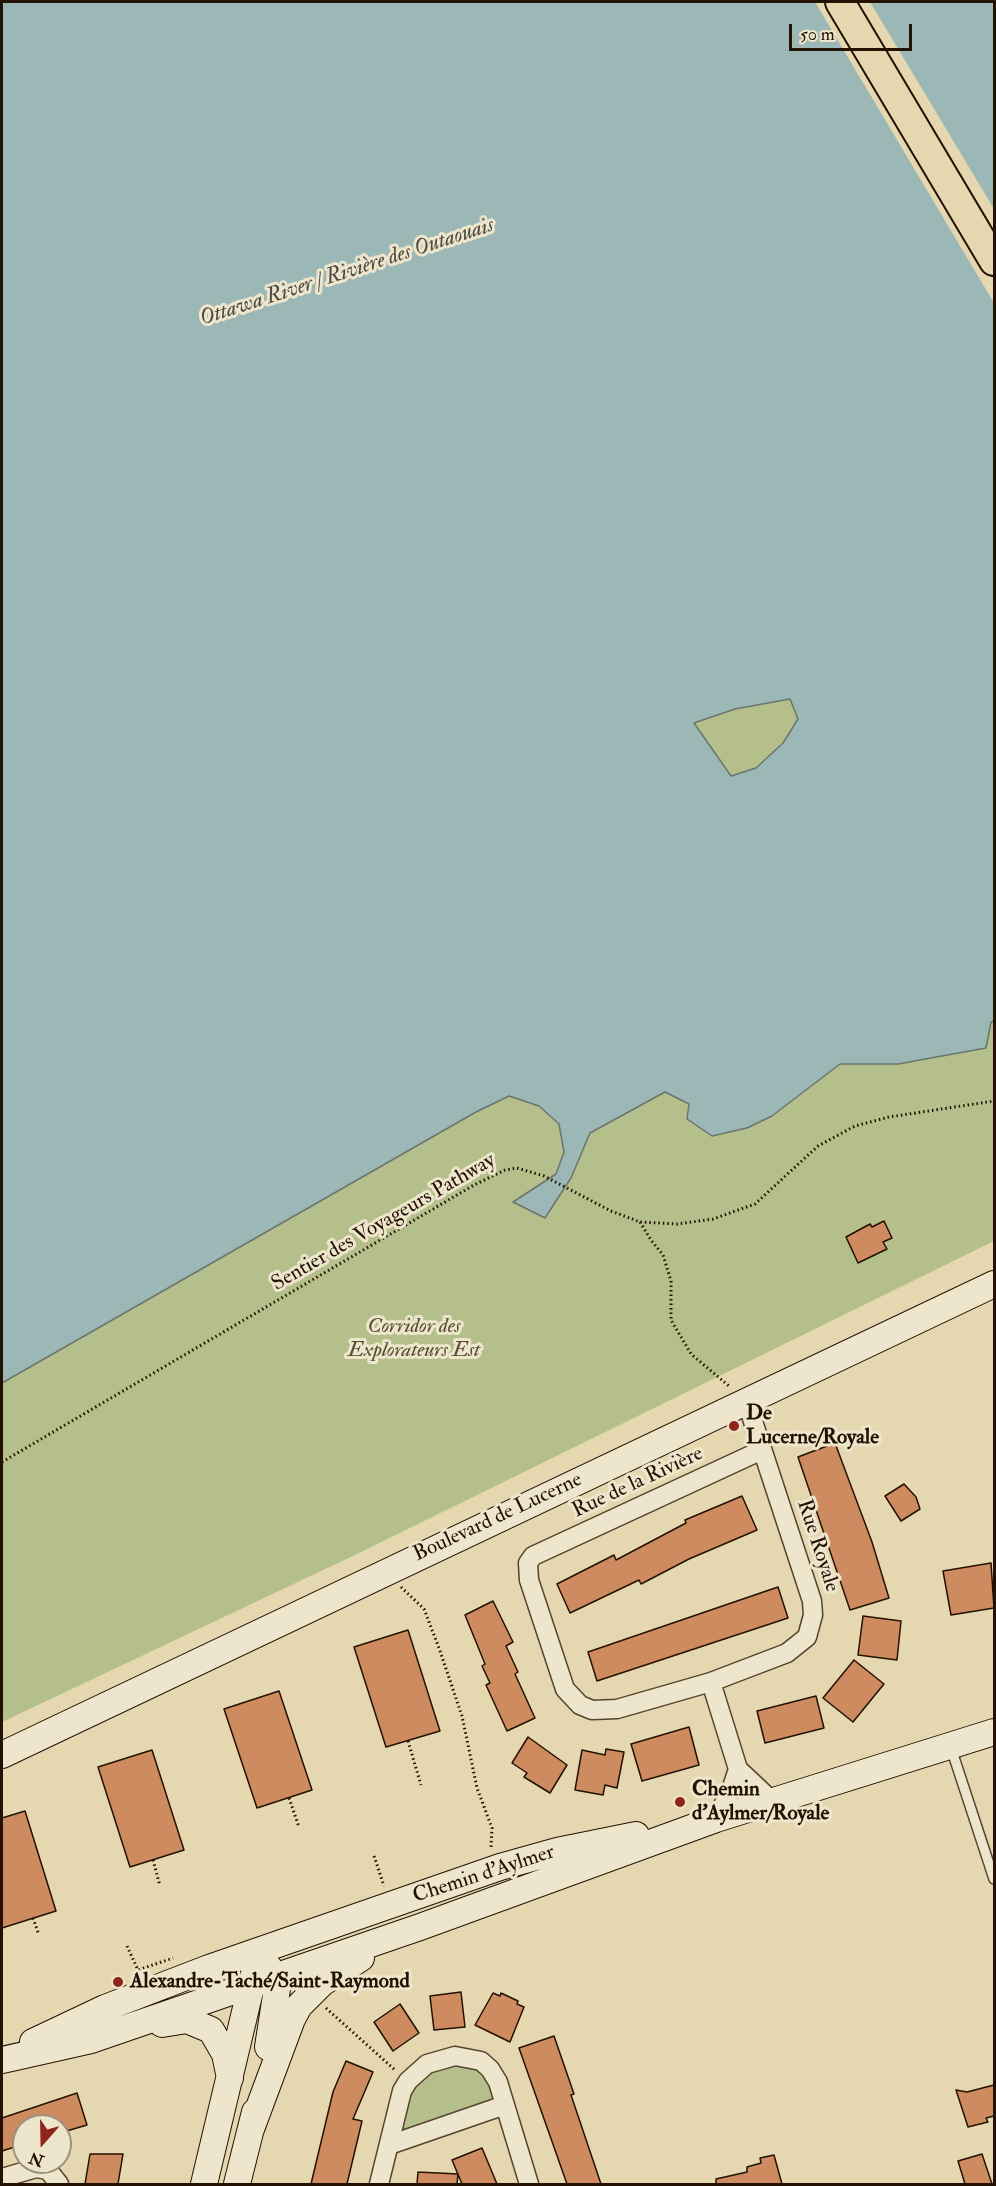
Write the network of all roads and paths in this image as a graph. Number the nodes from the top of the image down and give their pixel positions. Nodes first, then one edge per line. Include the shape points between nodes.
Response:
1 (840, 2) edge
2 (994, 261) edge
3 (994, 1101) edge
4 (640, 1222) junction
5 (994, 1284) edge
6 (746, 1400) junction
7 (762, 1450) junction
8 (2, 1462) edge
9 (533, 1556) joint
10 (390, 1569) junction
11 (711, 1682) junction
12 (994, 1732) edge
13 (408, 1740) dead end
14 (950, 1746) junction
15 (2, 1755) edge
16 (738, 1769) junction
17 (421, 1785) dead end
18 (289, 1797) dead end
19 (773, 1802) junction
20 (716, 1820) junction
21 (299, 1827) dead end
22 (489, 1849) dead end
23 (374, 1856) dead end
24 (153, 1860) dead end
25 (994, 1879) edge
26 (393, 1883) dead end
27 (160, 1886) dead end
28 (384, 1887) junction
29 (375, 1891) dead end
30 (33, 1918) dead end
31 (420, 1928) junction
32 (39, 1935) dead end
33 (127, 1946) dead end
34 (258, 1952) junction
35 (138, 1970) dead end
36 (264, 1979) junction
37 (326, 2007) dead end
38 (91, 2040) junction
39 (2, 2058) edge
40 (230, 2080) junction
41 (408, 2081) junction
42 (505, 2105) junction
43 (251, 2129) junction
44 (389, 2145) junction
45 (2, 2178) edge
46 (59, 2184) edge
47 (204, 2184) edge
48 (237, 2184) edge
49 (379, 2184) edge
50 (529, 2184) edge

1 - 2 main road
3 - 4 path, Sentier des Voyageurs Pathway via 855,1126 818,1146 755,1204 713,1219 677,1224
4 - 6 path via 663,1255 671,1281 671,1320 686,1346
4 - 8 path, Sentier des Voyageurs Pathway via 610,1211 544,1176 517,1168 506,1170 474,1185
5 - 6 main road, Boulevard de Lucerne
6 - 7 street, Rue Royale
6 - 10 main road, Boulevard de Lucerne
7 - 9 street, Rue de la Rivière
7 - 11 street, Rue Royale via 812,1601 811,1625 807,1637 787,1653
9 - 11 street, Rue Royale via 528,1563 529,1581 566,1689 580,1705 592,1710 617,1709
10 - 15 main road, Boulevard de Lucerne
10 - 22 path via 400,1586 424,1609 440,1648 462,1716 471,1769 492,1828
11 - 16 street
12 - 14 main road, Chemin d'Aylmer
13 - 17 path
14 - 19 main road, Chemin d'Aylmer
14 - 25 lane
16 - 19 street
16 - 20 street
18 - 21 path
19 - 20 main road, Chemin d'Aylmer
20 - 31 main road, Chemin d'Aylmer
20 - 34 main road, Chemin d'Aylmer via 557,1851
23 - 28 path
24 - 27 path
26 - 28 path
28 - 29 path
30 - 32 path
31 - 36 main road, Chemin d'Aylmer
31 - 43 main road via 337,1972 309,1994 292,2019
33 - 35 path
34 - 36 main road
34 - 39 main road, Chemin d'Aylmer via 105,2008
36 - 38 main road, Chemin d'Aylmer
36 - 40 main road
36 - 43 main road via 277,2000
37 - 41 path
38 - 39 main road
38 - 40 main road via 173,2021 197,2023 211,2030 219,2041
40 - 47 main road
41 - 42 street via 427,2064 454,2056 468,2057 490,2068
41 - 44 street
42 - 44 street
42 - 50 street
43 - 48 main road
44 - 49 street
45 - 46 street via 36,2168 48,2170

